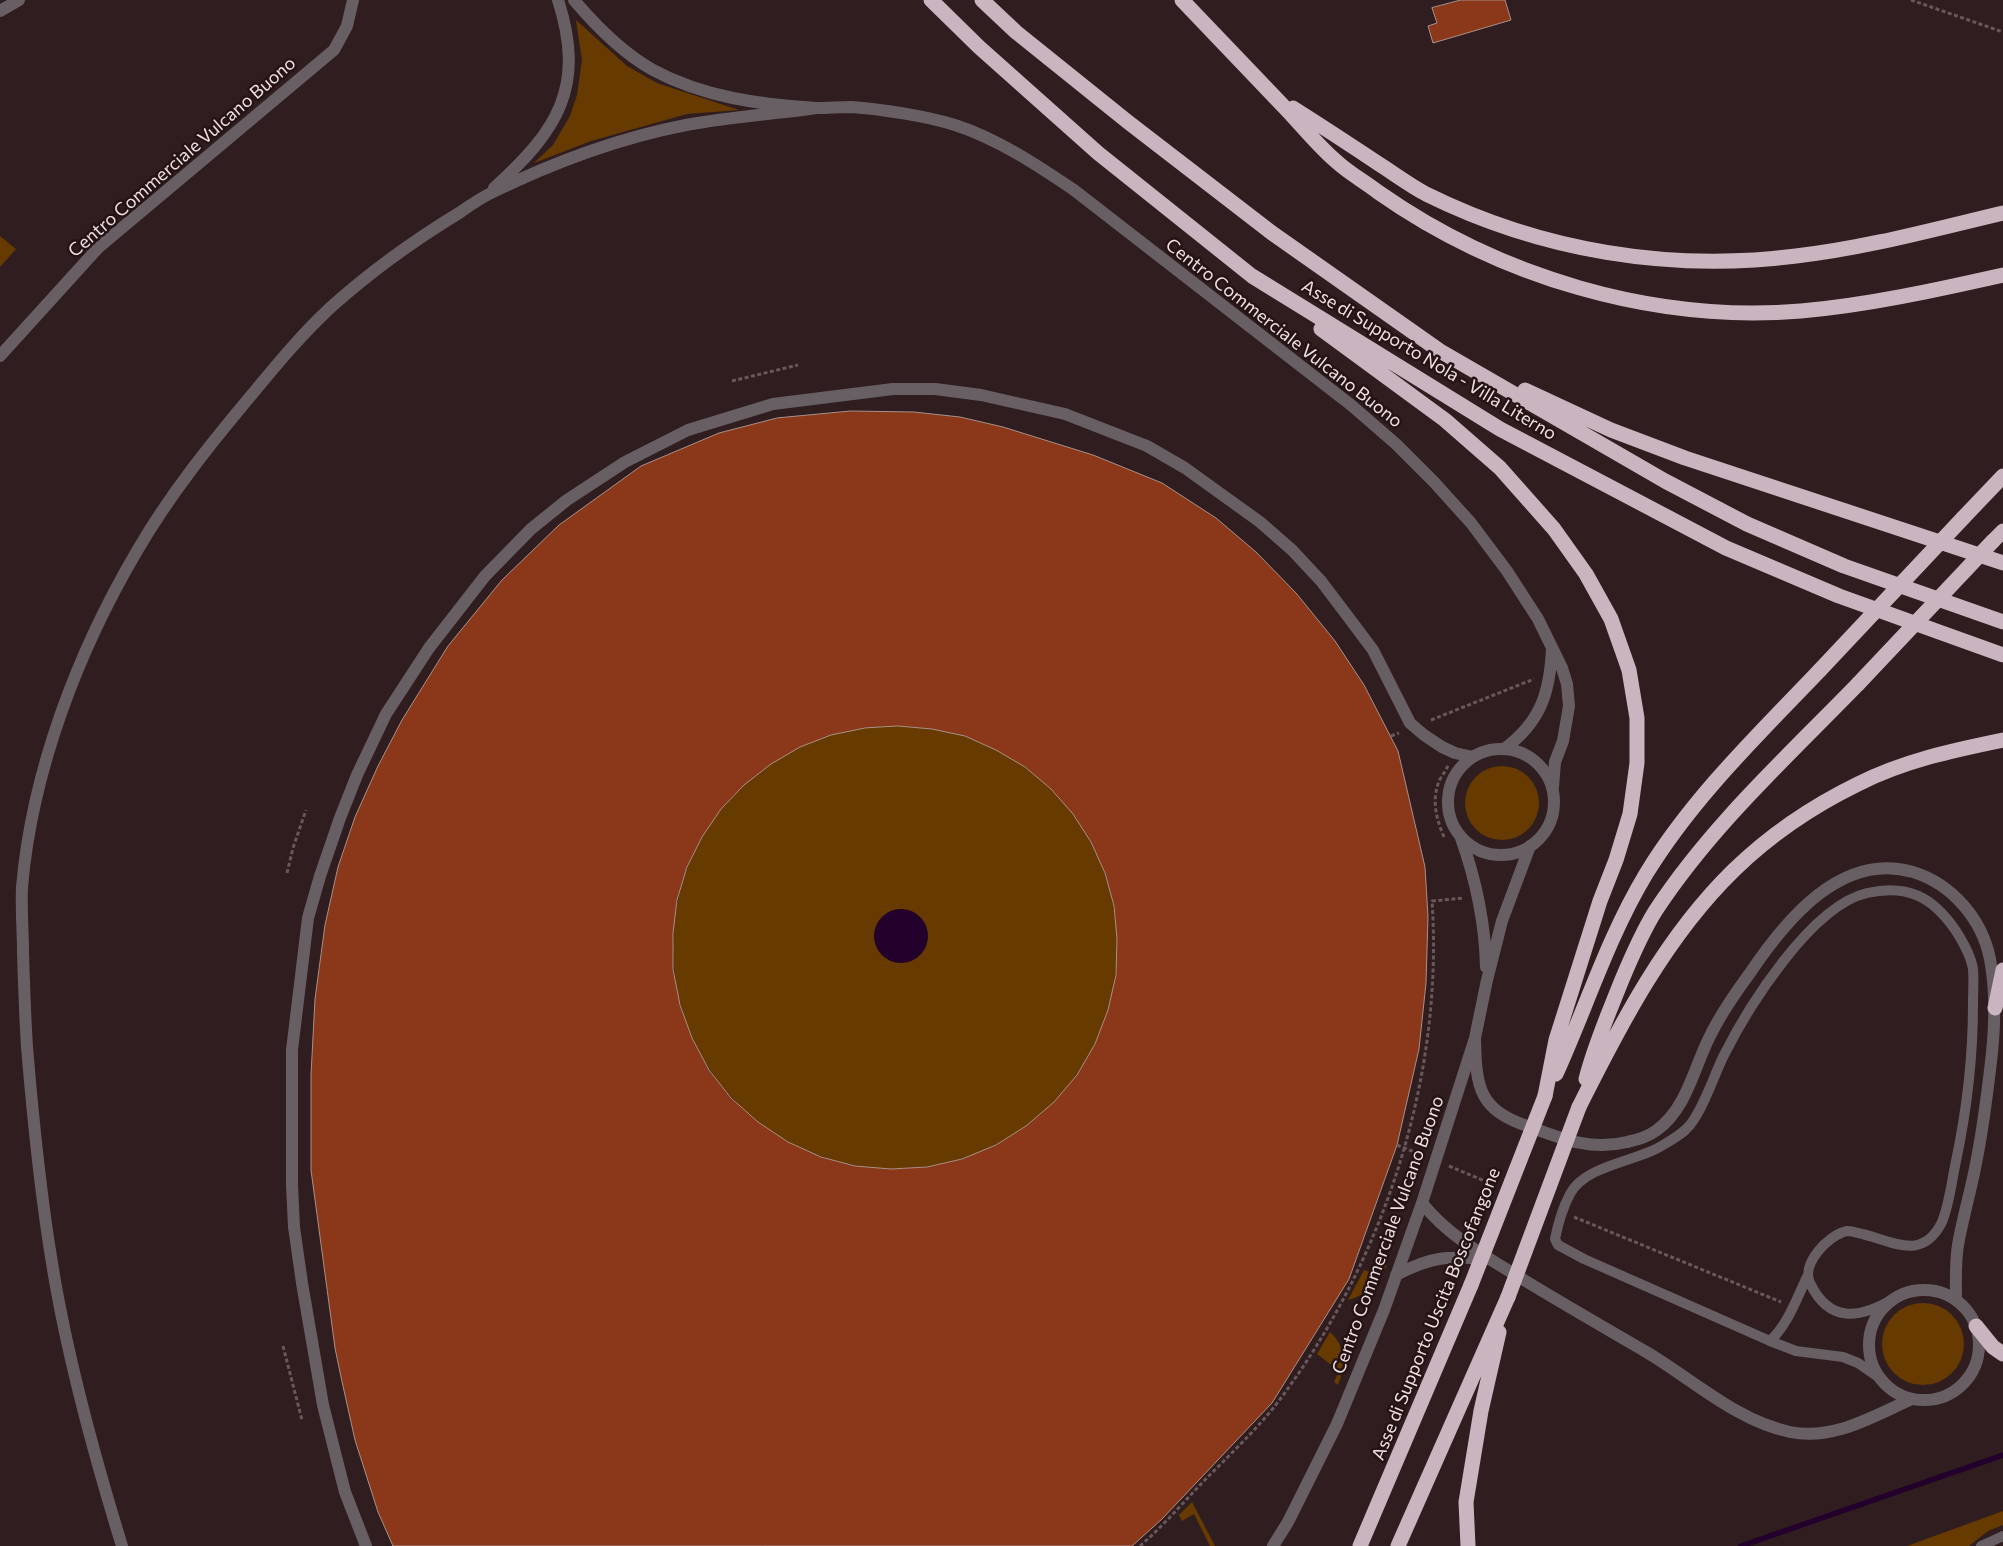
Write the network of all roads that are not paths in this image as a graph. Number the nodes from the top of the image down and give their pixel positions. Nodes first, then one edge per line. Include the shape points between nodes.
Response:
1 (19, 0) edge
2 (353, 0) edge
3 (558, 0) edge
4 (574, 0) edge
5 (931, 0) edge
6 (982, 0) edge
7 (1182, 0) edge
8 (0, 11) edge
9 (1270, 93) junction
10 (817, 108) junction
11 (487, 195) junction
12 (2003, 213) edge
13 (2003, 275) edge
14 (1252, 276) junction
15 (1440, 350) junction
16 (0, 356) edge
17 (2003, 476) edge
18 (1998, 536) edge
19 (2003, 563) edge
20 (2003, 622) edge
21 (1552, 646) junction
22 (2003, 655) edge
23 (2003, 740) edge
24 (1504, 749) junction
25 (1473, 757) junction
26 (1552, 787) junction
27 (1460, 835) junction
28 (1530, 846) junction
29 (2003, 970) edge
30 (1487, 980) junction
31 (1995, 1008) junction
32 (1475, 1038) junction
33 (1545, 1096) junction
34 (1579, 1107) junction
35 (1422, 1203) junction
36 (1489, 1259) junction
37 (1396, 1275) junction
38 (1807, 1278) junction
39 (1508, 1297) junction
40 (1893, 1299) junction
41 (1956, 1300) junction
42 (1976, 1326) junction
43 (1770, 1341) junction
44 (2003, 1354) edge
45 (1880, 1378) junction
46 (1912, 1399) junction
47 (2003, 1536) edge
48 (122, 1546) edge
49 (366, 1546) edge
50 (1273, 1546) edge
51 (1360, 1546) edge
52 (1398, 1546) edge
53 (1468, 1546) edge
54 (1981, 1546) edge

1 - 8 street
2 - 16 street, Centro Commerciale Vulcano Buono via 347,26 334,50 98,248
3 - 11 street via 567,27 570,56 568,80 559,108 537,146
4 - 10 street via 621,48 680,83 750,102
5 - 14 highway, Asse di Supporto Nola - Villa Literno via 1098,153
6 - 15 highway, Asse di Supporto Nola - Villa Literno via 1016,32 1113,110 1272,233
7 - 9 highway
9 - 12 highway via 1424,193 1480,219 1538,238 1640,259 1744,261 1796,256 1891,239
9 - 13 highway via 1337,162 1399,206 1452,237 1570,286 1684,309 1800,311 1880,300
10 - 11 street via 655,132 562,163
10 - 21 street, Centro Commerciale Vulcano Buono via 888,111 954,125 1013,151 1074,190 1308,370 1396,444 1471,524 1507,571
11 - 48 street via 414,241 328,310 274,367 207,449 149,531 118,584 81,664 44,766 30,826 22,888 23,989 32,1108 52,1265 99,1467
14 - 22 highway, Asse di Supporto Nola - Villa Literno via 1500,429 1726,548 1839,596
14 - 33 highway via 1445,420 1500,468 1554,529 1586,574 1611,619 1629,670 1637,718 1637,763 1630,814 1556,1040
15 - 19 highway via 1611,430 1685,458
15 - 20 highway, Asse di Supporto Nola - Villa Literno via 1665,481 1747,524 1844,566
17 - 33 highway, bridge via 1728,766 1697,804 1647,873 1622,918
18 - 34 highway, bridge via 1715,832 1685,868 1655,912 1630,961 1595,1044
21 - 24 street via 1551,672 1544,701 1531,722
21 - 26 street, Centro Commerciale Vulcano Buono via 1567,684 1569,706
23 - 34 highway via 1941,754 1859,783 1814,808 1768,840 1704,902 1655,970
24 - 25 street, Centro Commerciale Vulcano Buono via 1488,750
24 - 26 street, Centro Commerciale Vulcano Buono via 1520,752 1534,760 1546,772
25 - 27 street, Centro Commerciale Vulcano Buono via 1451,784 1448,802
25 - 49 street via 1442,747 1424,735 1410,731 1410,723 1372,650 1321,581 1260,522 1185,468 1147,446 1065,414 981,395 935,389 893,389 775,404 688,430 625,462 567,500 531,529 485,576 429,648 386,714 347,801 308,918 292,1050 294,1227 323,1405 344,1492
26 - 28 street, Centro Commerciale Vulcano Buono via 1554,804 1551,820
27 - 28 street, Centro Commerciale Vulcano Buono via 1486,852 1508,854
27 - 30 street, Centro Commerciale Vulcano Buono via 1480,902 1486,936
28 - 30 street, Centro Commerciale Vulcano Buono via 1502,921
29 - 31 highway
30 - 32 street, Centro Commerciale Vulcano Buono
31 - 32 street via 1990,958 1970,913 1955,896 1936,883 1913,872 1887,868 1860,872 1835,883 1814,897 1786,926 1766,949 1710,1035 1683,1099 1656,1131 1636,1140 1590,1146 1511,1121 1497,1112 1481,1092
31 - 41 street via 1986,1106 1957,1248
32 - 35 street, Centro Commerciale Vulcano Buono
33 - 51 highway, Asse di Supporto Uscita Boscofangone, bridge via 1471,1285
34 - 39 highway, bridge
35 - 36 street via 1434,1219
35 - 37 street, Centro Commerciale Vulcano Buono
36 - 37 street via 1452,1256 1433,1259
36 - 46 street via 1766,1425 1791,1432 1841,1430
37 - 50 street, Centro Commerciale Vulcano Buono via 1337,1424
38 - 40 lane via 1818,1299 1843,1314 1878,1308
38 - 43 lane via 1779,1332
38 - 43 lane via 1815,1254 1828,1241 1848,1231 1899,1246 1913,1246 1924,1243 1942,1221 1970,1084 1973,967 1963,942 1946,917 1930,901 1905,890 1884,890 1856,896 1831,910 1779,966 1753,1004 1725,1052 1688,1128 1673,1140 1640,1157 1597,1170 1576,1185 1554,1238 1558,1245 1584,1259
39 - 52 highway
39 - 53 highway via 1481,1412 1466,1502
40 - 41 street via 1908,1292 1924,1290 1941,1292
40 - 45 street via 1880,1311 1868,1345 1871,1362
41 - 42 street
42 - 44 highway via 1992,1347
42 - 46 street via 1979,1343 1970,1375 1945,1396 1929,1400
43 - 45 lane via 1796,1351 1843,1357
45 - 46 street via 1888,1387
47 - 54 lane

